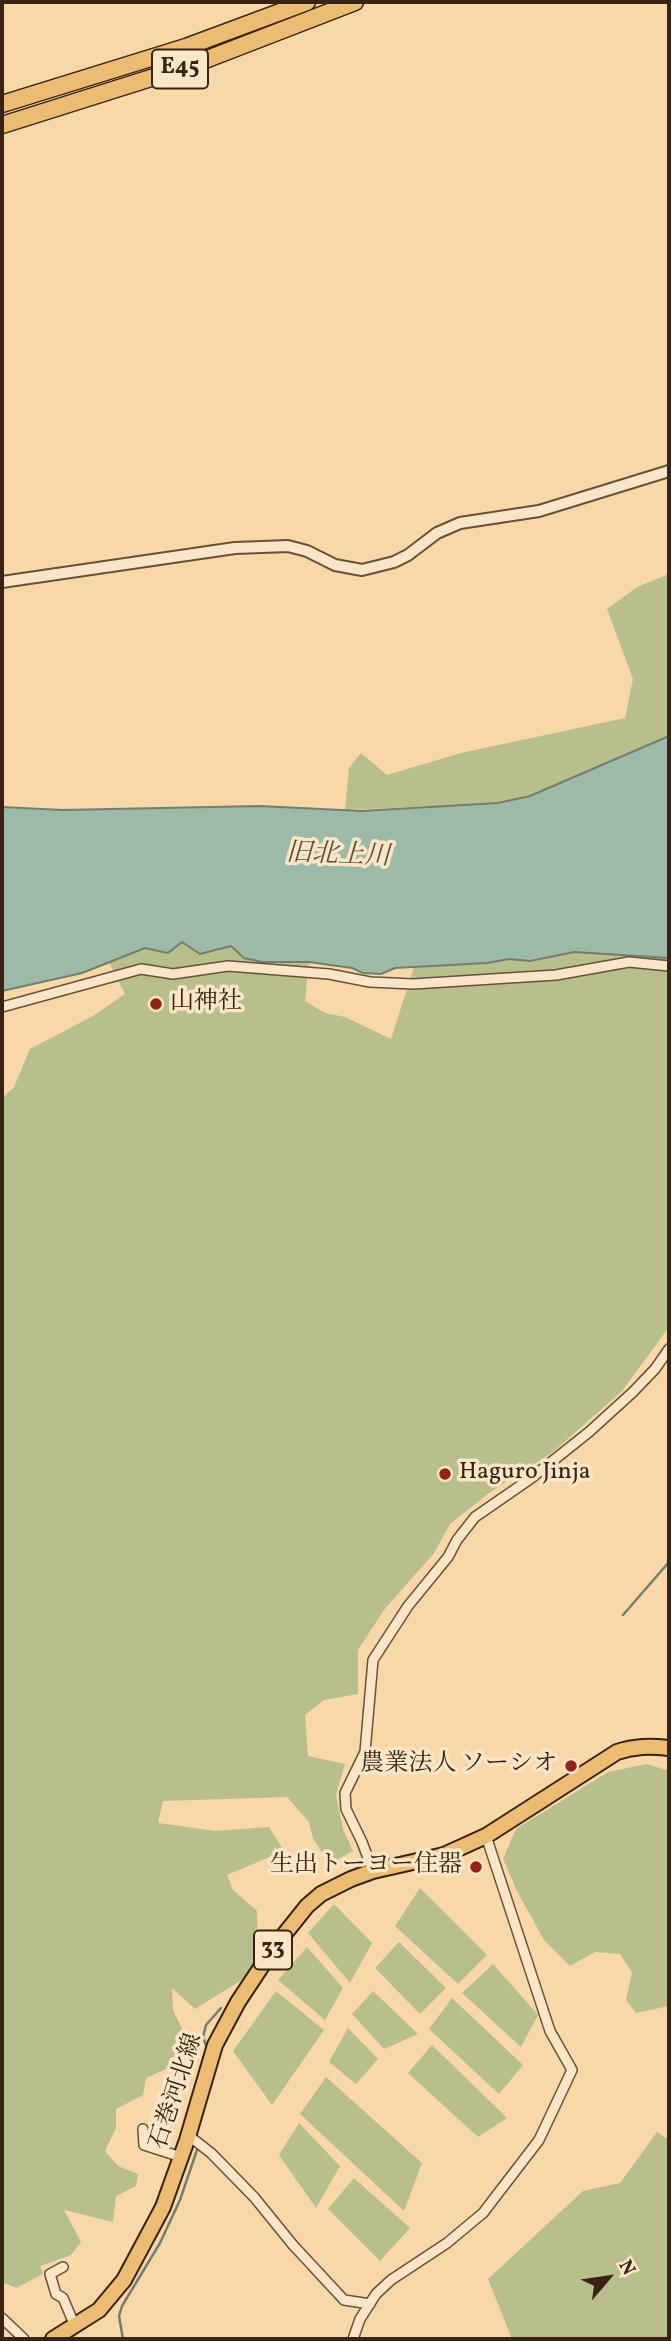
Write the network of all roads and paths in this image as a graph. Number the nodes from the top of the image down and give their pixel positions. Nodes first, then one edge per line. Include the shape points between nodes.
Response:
1 (307, 2) edge
2 (355, 2) edge
3 (2, 104) edge
4 (2, 125) edge
5 (669, 471) edge
6 (2, 582) edge
7 (669, 966) edge
8 (2, 1007) edge
9 (669, 1349) edge
10 (669, 1748) edge
11 (486, 1836) junction
12 (373, 1871) junction
13 (142, 2129) dead end
14 (188, 2135) junction
15 (181, 2157) junction
16 (63, 2267) dead end
17 (370, 2304) junction
18 (2, 2318) edge
19 (74, 2331) edge
20 (24, 2339) edge
21 (53, 2339) edge
22 (353, 2339) edge

1 - 3 highway, E45 via 186,47
2 - 4 highway, E45 via 192,65
5 - 6 street via 539,511 460,523 437,533 408,555 362,570 288,547 235,548
7 - 8 street via 629,962 556,975 413,984 228,966 173,974 141,969
9 - 12 street via 604,1419 475,1517 373,1660 365,1752 345,1793 346,1809
10 - 11 main road, 石巻河北線 / 33 via 647,1746 617,1752
11 - 12 main road, 石巻河北線 / 33 via 444,1855
11 - 17 street via 550,2031 572,2070 539,2140 483,2213 391,2280
12 - 14 main road, 石巻河北線 / 33 via 321,1894 275,1946 215,2045
13 - 15 street via 144,2145
14 - 15 main road, 石巻河北線 / 33
14 - 17 street via 254,2196 345,2301
15 - 19 main road, 石巻河北線 / 33 via 163,2207 124,2280
16 - 19 street via 50,2274
17 - 22 street
18 - 20 street
19 - 21 main road, 石巻河北線 / 33

